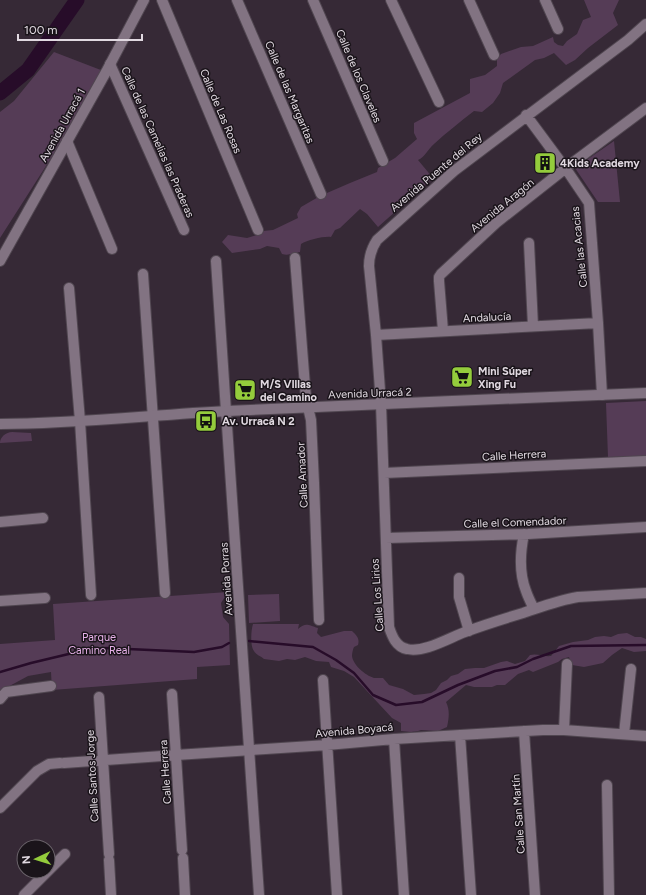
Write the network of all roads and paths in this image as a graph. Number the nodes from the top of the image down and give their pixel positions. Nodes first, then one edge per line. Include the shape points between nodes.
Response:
1 (144, 0) edge
2 (162, 0) edge
3 (237, 0) edge
4 (313, 0) edge
5 (391, 0) edge
6 (469, 0) edge
7 (545, 0) edge
8 (646, 24) edge
9 (558, 29) dead end
10 (494, 55) dead end
11 (110, 64) junction
12 (439, 102) dead end
13 (646, 109) edge
14 (526, 115) junction
15 (67, 141) junction
16 (383, 161) dead end
17 (566, 169) junction
18 (321, 194) dead end
19 (184, 230) dead end
20 (258, 230) dead end
21 (529, 243) dead end
22 (112, 249) dead end
23 (295, 258) dead end
24 (0, 261) edge
25 (216, 261) dead end
26 (143, 274) dead end
27 (70, 288) dead end
28 (598, 323) junction
29 (533, 326) junction
30 (443, 331) junction
31 (376, 335) junction
32 (646, 393) edge
33 (602, 395) junction
34 (381, 404) junction
35 (308, 407) junction
36 (226, 411) junction
37 (153, 416) junction
38 (80, 421) junction
39 (0, 424) edge
40 (646, 461) edge
41 (384, 473) junction
42 (43, 518) dead end
43 (0, 522) edge
44 (646, 527) edge
45 (524, 534) junction
46 (386, 538) junction
47 (459, 578) dead end
48 (165, 593) dead end
49 (91, 594) dead end
50 (646, 594) edge
51 (45, 598) dead end
52 (0, 601) edge
53 (534, 609) junction
54 (319, 620) dead end
55 (469, 630) junction
56 (567, 664) dead end
57 (631, 669) dead end
58 (324, 680) dead end
59 (51, 686) dead end
60 (172, 694) dead end
61 (99, 697) dead end
62 (0, 699) edge
63 (564, 730) junction
64 (524, 731) junction
65 (624, 734) junction
66 (460, 735) junction
67 (646, 736) edge
68 (394, 739) junction
69 (327, 745) junction
70 (249, 750) junction
71 (176, 755) junction
72 (103, 760) junction
73 (607, 785) dead end
74 (0, 808) edge
75 (65, 854) dead end
76 (24, 895) edge
77 (111, 895) edge
78 (185, 895) edge
79 (259, 895) edge
80 (337, 895) edge
81 (404, 895) edge
82 (471, 895) edge
83 (535, 895) edge
84 (609, 895) edge

1 - 11 street, Avenida Urracá 1
2 - 20 street, Calle de Las Rosas
3 - 18 street, Calle de las Margaritas
4 - 16 street, Calle de los Claveles
5 - 12 street
6 - 10 street
7 - 9 street
8 - 14 street, Avenida Puente del Rey
11 - 15 street, Avenida Urracá 1
11 - 19 street, Calle de las Camelias las Praderas
13 - 17 street, Avenida Aragón
14 - 17 street, Calle las Acacias
14 - 31 street, Avenida Puente del Rey via 454,171 377,240 369,256
15 - 22 street
15 - 24 street, Avenida Urracá 1
17 - 28 street, Calle las Acacias via 589,203
17 - 30 street, Avenida Aragón via 496,223 441,274 439,281
21 - 29 street
23 - 35 street, Calle Amador
25 - 36 street, Avenida Porras
26 - 37 street
27 - 38 street
28 - 29 street, Andalucía
28 - 33 street, Calle las Acacias
29 - 30 street, Andalucía
30 - 31 street, Andalucía
31 - 34 street, Avenida Puente del Rey
32 - 33 street, Avenida Urracá 2
33 - 34 street, Avenida Urracá 2
34 - 35 street, Avenida Urracá 2
34 - 41 street, Calle Los Lirios
35 - 36 street, Avenida Urracá 2
35 - 54 street, Calle Amador via 311,420
36 - 37 street, Avenida Urracá 2
36 - 70 street, Avenida Porras
37 - 38 street, Avenida Urracá 2
37 - 48 street
38 - 39 street, Avenida Urracá 2
38 - 49 street
40 - 41 street, Calle Herrera
41 - 46 street, Calle Los Lirios
42 - 43 street
44 - 45 street, Calle el Comendador
45 - 46 street, Calle el Comendador
45 - 53 street via 520,563 526,592
46 - 55 street, Calle Los Lirios via 389,627 395,641 406,649 423,649
47 - 55 street via 459,597
50 - 53 street, Calle Los Lirios via 578,597 552,602
51 - 52 street
53 - 55 street, Calle Los Lirios
56 - 63 street
57 - 65 street
58 - 69 street
59 - 62 street via 6,692
60 - 71 street, Calle Herrera
61 - 72 street, Calle Santos Jorge
63 - 64 street, Avenida Boyacá
63 - 65 street, Avenida Boyacá
64 - 66 street, Avenida Boyacá
64 - 83 street, Calle San Martín
65 - 67 street, Avenida Boyacá
66 - 68 street, Avenida Boyacá
66 - 82 street
68 - 69 street, Avenida Boyacá
68 - 81 street
69 - 70 street, Avenida Boyacá
69 - 80 street
70 - 71 street, Avenida Boyacá
70 - 79 street, Avenida Porras
71 - 72 street, Avenida Boyacá
71 - 78 street, Calle Herrera
72 - 74 street, Avenida Boyacá via 49,764 37,771
72 - 77 street, Calle Santos Jorge
73 - 84 street
75 - 76 street

